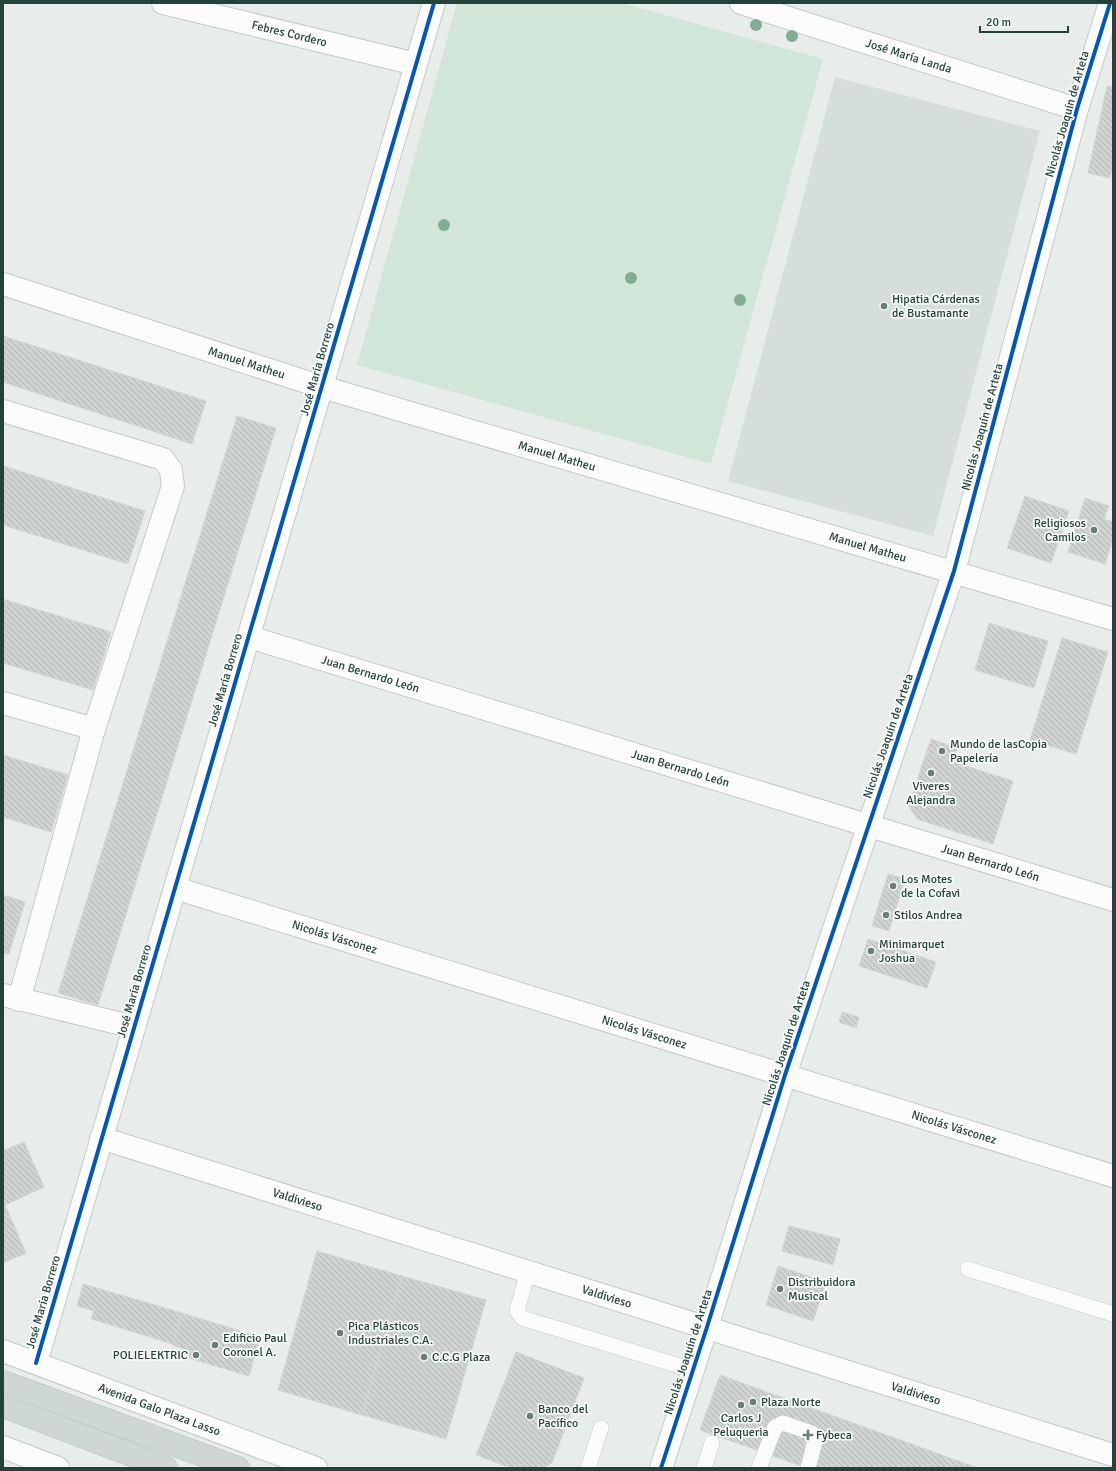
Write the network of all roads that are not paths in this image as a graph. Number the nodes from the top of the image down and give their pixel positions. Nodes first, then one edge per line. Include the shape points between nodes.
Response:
1 (163, 3) edge
2 (434, 3) edge
3 (741, 3) edge
4 (1110, 3) edge
5 (416, 64) junction
6 (1077, 109) junction
7 (3, 284) edge
8 (322, 387) junction
9 (3, 411) edge
10 (954, 571) junction
11 (1113, 619) edge
12 (249, 637) junction
13 (3, 703) edge
14 (94, 729) junction
15 (869, 825) junction
16 (175, 888) junction
17 (1113, 900) edge
18 (11, 998) edge
19 (134, 1027) junction
20 (785, 1075) junction
21 (101, 1138) junction
22 (1113, 1176) edge
23 (968, 1269) dead end
24 (528, 1271) junction
25 (1113, 1314) edge
26 (707, 1327) junction
27 (3, 1351) edge
28 (36, 1363) junction
29 (693, 1370) junction
30 (3, 1382) edge
31 (3, 1406) edge
32 (601, 1428) dead end
33 (712, 1443) dead end
34 (3, 1446) edge
35 (1113, 1455) edge
36 (58, 1468) edge
37 (166, 1468) edge
38 (238, 1468) edge
39 (316, 1468) edge
40 (588, 1468) edge
41 (661, 1468) edge
42 (704, 1468) edge
43 (759, 1468) edge
44 (808, 1468) edge

1 - 5 street, Febres Cordero
2 - 5 street, José María Borrero
3 - 6 street, José María Landa
4 - 6 street, Nicolás Joaquín de Arteta
5 - 8 street, José María Borrero
6 - 10 street, Nicolás Joaquín de Arteta
7 - 8 street, Manuel Matheu
8 - 10 street, Manuel Matheu
8 - 12 street, José María Borrero
9 - 14 street via 163,459 170,470 173,486
10 - 11 street, Manuel Matheu
10 - 15 street, Nicolás Joaquín de Arteta
12 - 15 street, Juan Bernardo León
12 - 16 street, José María Borrero
13 - 14 street
14 - 18 street
15 - 17 street, Juan Bernardo León
15 - 20 street, Nicolás Joaquín de Arteta
16 - 19 street, José María Borrero
16 - 20 street, Nicolás Vásconez
18 - 19 street
19 - 21 street, José María Borrero
20 - 22 street, Nicolás Vásconez
20 - 26 street, Nicolás Joaquín de Arteta
21 - 24 street, Valdivieso
21 - 28 street, José María Borrero
23 - 25 lane
24 - 26 street, Valdivieso
24 - 29 lane via 517,1311 522,1318
26 - 29 street, Nicolás Joaquín de Arteta
26 - 35 street, Valdivieso
27 - 28 street, Avenida Galo Plaza Lasso
28 - 39 street, Avenida Galo Plaza Lasso
29 - 41 street, Nicolás Joaquín de Arteta
30 - 38 main road
31 - 37 main road
32 - 40 lane
33 - 42 lane
34 - 36 street
43 - 44 lane via 775,1427 783,1423 812,1433 815,1441

